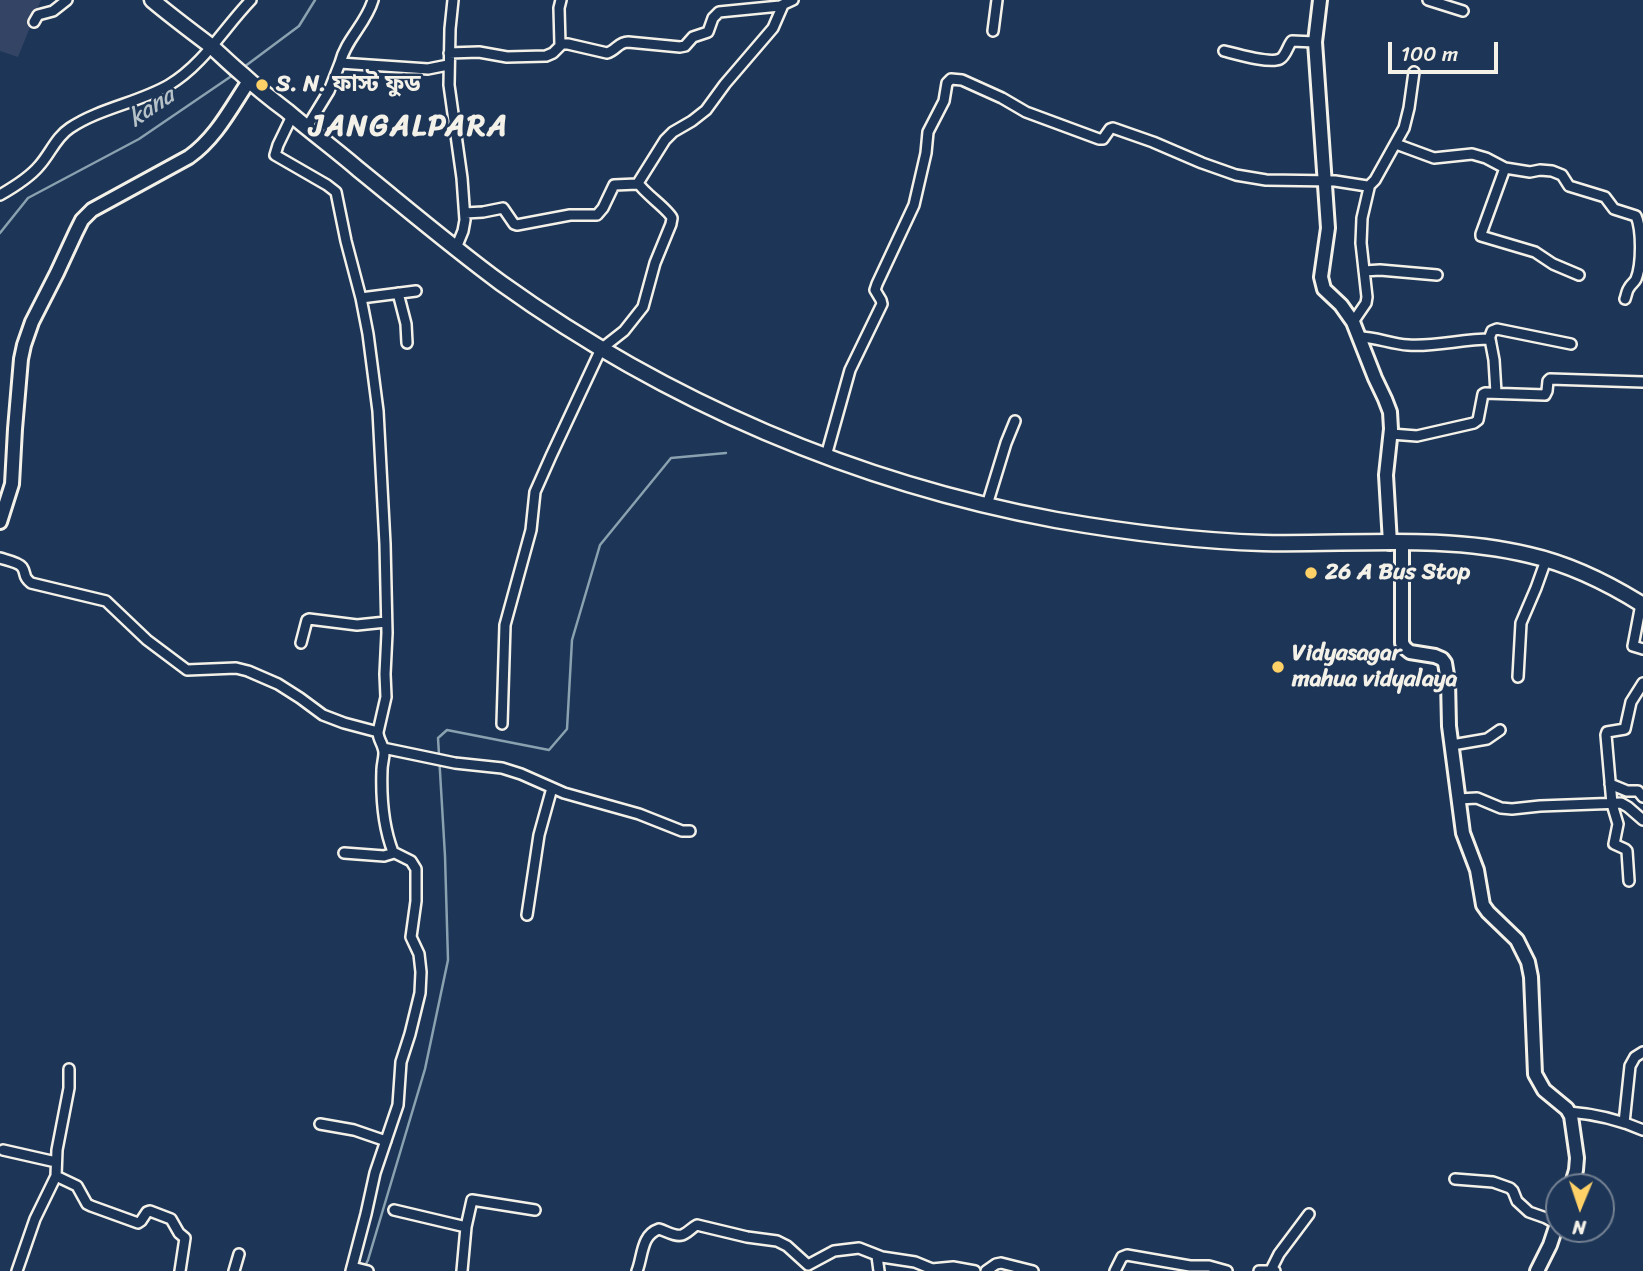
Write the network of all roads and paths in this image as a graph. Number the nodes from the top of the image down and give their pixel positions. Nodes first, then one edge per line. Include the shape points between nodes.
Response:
1 (66, 0) edge
2 (152, 0) edge
3 (251, 0) edge
4 (373, 0) edge
5 (453, 0) edge
6 (561, 0) edge
7 (793, 0) edge
8 (997, 0) edge
9 (1320, 0) edge
10 (1428, 0) edge
11 (783, 5) junction
12 (1463, 11) dead end
13 (33, 22) dead end
14 (993, 31) dead end
15 (1315, 42) junction
16 (210, 46) junction
17 (560, 46) junction
18 (1224, 51) dead end
19 (449, 53) junction
20 (341, 63) junction
21 (448, 65) junction
22 (1414, 72) dead end
23 (246, 78) junction
24 (292, 116) junction
25 (307, 127) junction
26 (1396, 144) junction
27 (1504, 168) junction
28 (1324, 180) junction
29 (637, 184) junction
30 (1368, 187) junction
31 (0, 195) edge
32 (465, 213) junction
33 (456, 248) junction
34 (1364, 271) junction
35 (1437, 275) dead end
36 (1579, 275) dead end
37 (416, 291) dead end
38 (398, 293) junction
39 (361, 298) junction
40 (1625, 299) dead end
41 (1353, 322) junction
42 (1359, 337) junction
43 (1489, 339) junction
44 (407, 343) dead end
45 (1571, 344) dead end
46 (601, 349) junction
47 (1643, 382) edge
48 (1496, 393) junction
49 (1015, 421) dead end
50 (1391, 434) junction
51 (826, 456) junction
52 (987, 505) junction
53 (0, 522) edge
54 (1396, 543) junction
55 (0, 558) edge
56 (1546, 559) junction
57 (1642, 604) edge
58 (386, 622) junction
59 (301, 643) dead end
60 (1643, 649) edge
61 (1518, 677) dead end
62 (1643, 683) edge
63 (502, 724) dead end
64 (1500, 730) dead end
65 (378, 732) junction
66 (1452, 746) junction
67 (383, 748) junction
68 (1610, 784) junction
69 (552, 788) junction
70 (1643, 797) edge
71 (1458, 799) junction
72 (1612, 804) junction
73 (1643, 820) edge
74 (690, 831) dead end
75 (344, 853) dead end
76 (394, 853) junction
77 (1629, 881) dead end
78 (527, 915) dead end
79 (1643, 1052) edge
80 (69, 1069) dead end
81 (1569, 1112) junction
82 (1624, 1123) junction
83 (320, 1124) dead end
84 (1643, 1130) edge
85 (386, 1140) junction
86 (3, 1150) dead end
87 (56, 1163) junction
88 (1575, 1173) edge
89 (55, 1176) junction
90 (1455, 1179) dead end
91 (394, 1210) dead end
92 (535, 1210) dead end
93 (1309, 1214) dead end
94 (1545, 1218) edge
95 (466, 1227) junction
96 (1551, 1243) edge
97 (239, 1254) dead end
98 (877, 1256) junction
99 (351, 1269) edge
100 (1274, 1270) edge
101 (17, 1271) edge
102 (180, 1271) edge
103 (234, 1271) edge
104 (368, 1271) edge
105 (462, 1271) edge
106 (637, 1271) edge
107 (879, 1271) edge
108 (975, 1271) edge
109 (986, 1271) edge
110 (1033, 1271) edge
111 (1115, 1271) edge
112 (1227, 1271) edge
113 (1259, 1271) edge
114 (1537, 1271) edge

1 - 13 street
2 - 16 main road
3 - 16 street
4 - 20 street
5 - 19 street
6 - 17 street
7 - 11 street
8 - 14 street
9 - 15 street
10 - 12 street
11 - 17 street via 719,12 708,32 682,47 625,42 607,53 573,44
11 - 29 street via 773,28 706,110 665,140
15 - 18 street via 1292,41 1278,59
15 - 28 street
16 - 23 main road
16 - 31 street via 196,65 168,85 70,128 39,167
17 - 19 street via 547,56
19 - 21 street
20 - 21 street via 428,69
20 - 25 street
21 - 32 street
22 - 26 street via 1409,108
23 - 24 main road
23 - 53 street via 218,128 201,147 100,205 76,232 24,345 12,484
24 - 25 main road
24 - 39 street via 275,155 335,192
25 - 33 main road
26 - 27 street via 1434,158 1472,154
26 - 30 street
27 - 36 street via 1481,236 1535,252
27 - 40 street via 1556,172 1572,187 1605,197 1614,209 1636,216 1640,254 1636,278
28 - 30 street
28 - 41 street via 1328,228 1322,282
28 - 51 street via 1236,175 1113,128 1101,140 1026,112 962,80 948,80 942,108 928,132 914,205 875,290 882,304 850,370
29 - 32 street via 614,185 595,215 516,225 502,208
29 - 46 street via 672,221 643,307 624,331
30 - 34 street via 1362,218
32 - 33 street
33 - 46 main road
34 - 35 street
34 - 41 street via 1366,303
37 - 38 street
38 - 39 street
38 - 44 street
39 - 58 street via 378,411
41 - 42 street
42 - 43 street via 1415,346
42 - 50 street via 1389,408
43 - 45 street via 1497,329
43 - 48 street
46 - 51 main road via 738,421
46 - 63 street via 535,492 531,530 505,625
47 - 48 street via 1550,379 1545,395
48 - 50 street via 1484,393 1474,423 1417,436
49 - 52 street
50 - 54 street via 1386,475
51 - 52 main road
52 - 54 main road via 1175,538
54 - 56 main road via 1483,546
54 - 66 street via 1402,643 1410,652 1435,656 1445,663
55 - 65 street via 21,566 26,579 37,585 106,601 184,669 248,671 278,684 323,715
56 - 57 main road
56 - 61 street via 1521,623
57 - 60 street via 1633,646
58 - 59 street via 357,625 308,619
58 - 65 street via 386,701
62 - 68 street via 1631,702 1625,729 1606,734
64 - 66 street via 1487,739
65 - 67 street
66 - 71 street
67 - 69 street via 502,768
67 - 76 street via 384,811
68 - 70 street via 1639,790
68 - 72 street
69 - 74 street
69 - 78 street via 539,835
71 - 72 street via 1477,798 1512,809
71 - 81 street via 1483,905 1514,936 1528,962 1535,1074 1544,1090
72 - 73 street via 1623,804
72 - 77 street via 1618,824 1614,844 1627,851
75 - 76 street
76 - 85 street via 411,861 416,869 411,937 421,972 418,1003 401,1062 399,1099
79 - 82 street via 1630,1066
80 - 87 street
81 - 82 street
81 - 88 street via 1577,1153
82 - 84 street
83 - 85 street
85 - 99 street
86 - 87 street
87 - 89 street
89 - 101 street
89 - 102 street via 77,1186 87,1204 97,1209 138,1223 147,1212 171,1219 186,1238
90 - 94 street via 1510,1188 1529,1212
91 - 95 street
92 - 95 street via 473,1200
93 - 100 street via 1279,1254
95 - 105 street
96 - 114 street
97 - 103 street
98 - 106 street via 859,1248 836,1250 808,1265 777,1241 697,1226 681,1235 659,1229 651,1232
98 - 107 street
98 - 108 street via 932,1269
99 - 104 street
100 - 113 street
109 - 110 street via 1001,1263
111 - 112 street via 1122,1257 1129,1255

